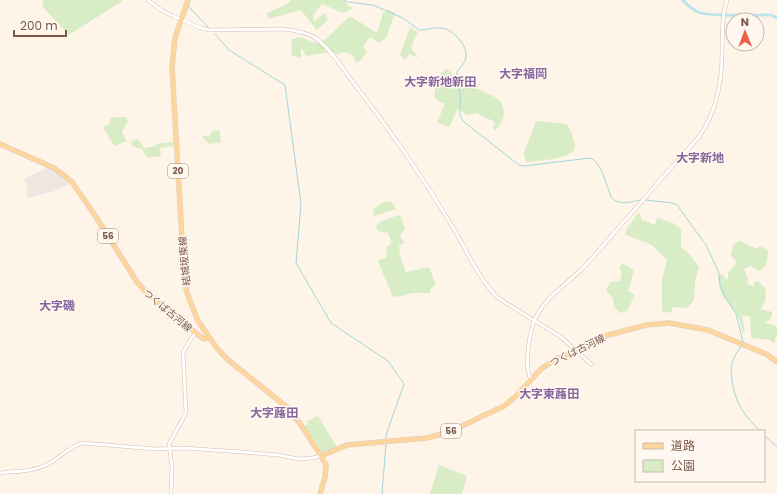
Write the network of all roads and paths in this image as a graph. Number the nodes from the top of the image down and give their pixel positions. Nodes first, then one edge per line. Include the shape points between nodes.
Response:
1 (148, 0) edge
2 (188, 0) edge
3 (727, 0) edge
4 (181, 20) junction
5 (0, 144) edge
6 (534, 320) junction
7 (195, 333) junction
8 (208, 338) junction
9 (576, 350) junction
10 (777, 362) edge
11 (592, 365) dead end
12 (531, 379) junction
13 (169, 448) junction
14 (321, 456) junction
15 (0, 473) edge
16 (171, 494) edge
17 (320, 494) edge

1 - 4 street
2 - 4 main road, 結城坂東線 / 20
3 - 6 street via 723,17 720,78 707,125 601,249 544,304
4 - 6 street via 209,30 282,29 301,32 317,40 330,52 360,91 417,171 485,283 498,298
4 - 8 main road, 結城坂東線 / 20 via 172,67 184,278 193,310
5 - 7 main road, つくば古河線 / 56 via 54,168 72,182 136,282
6 - 9 street
6 - 12 street via 528,350
7 - 8 main road, つくば古河線 / 56
7 - 13 street via 184,348 182,356 186,413
8 - 14 main road, 結城坂東線 / 20 via 227,359 290,410
9 - 10 main road, つくば古河線 / 56 via 605,336 653,324 669,323 718,333 766,354
9 - 11 street
9 - 12 main road, つくば古河線 / 56 via 547,365
12 - 14 main road, つくば古河線 / 56 via 504,406 443,434 341,446
13 - 14 street via 273,454 299,459
13 - 15 street via 83,442 43,467
13 - 16 street via 172,467
14 - 17 main road, 結城坂東線 / 20 via 326,468

